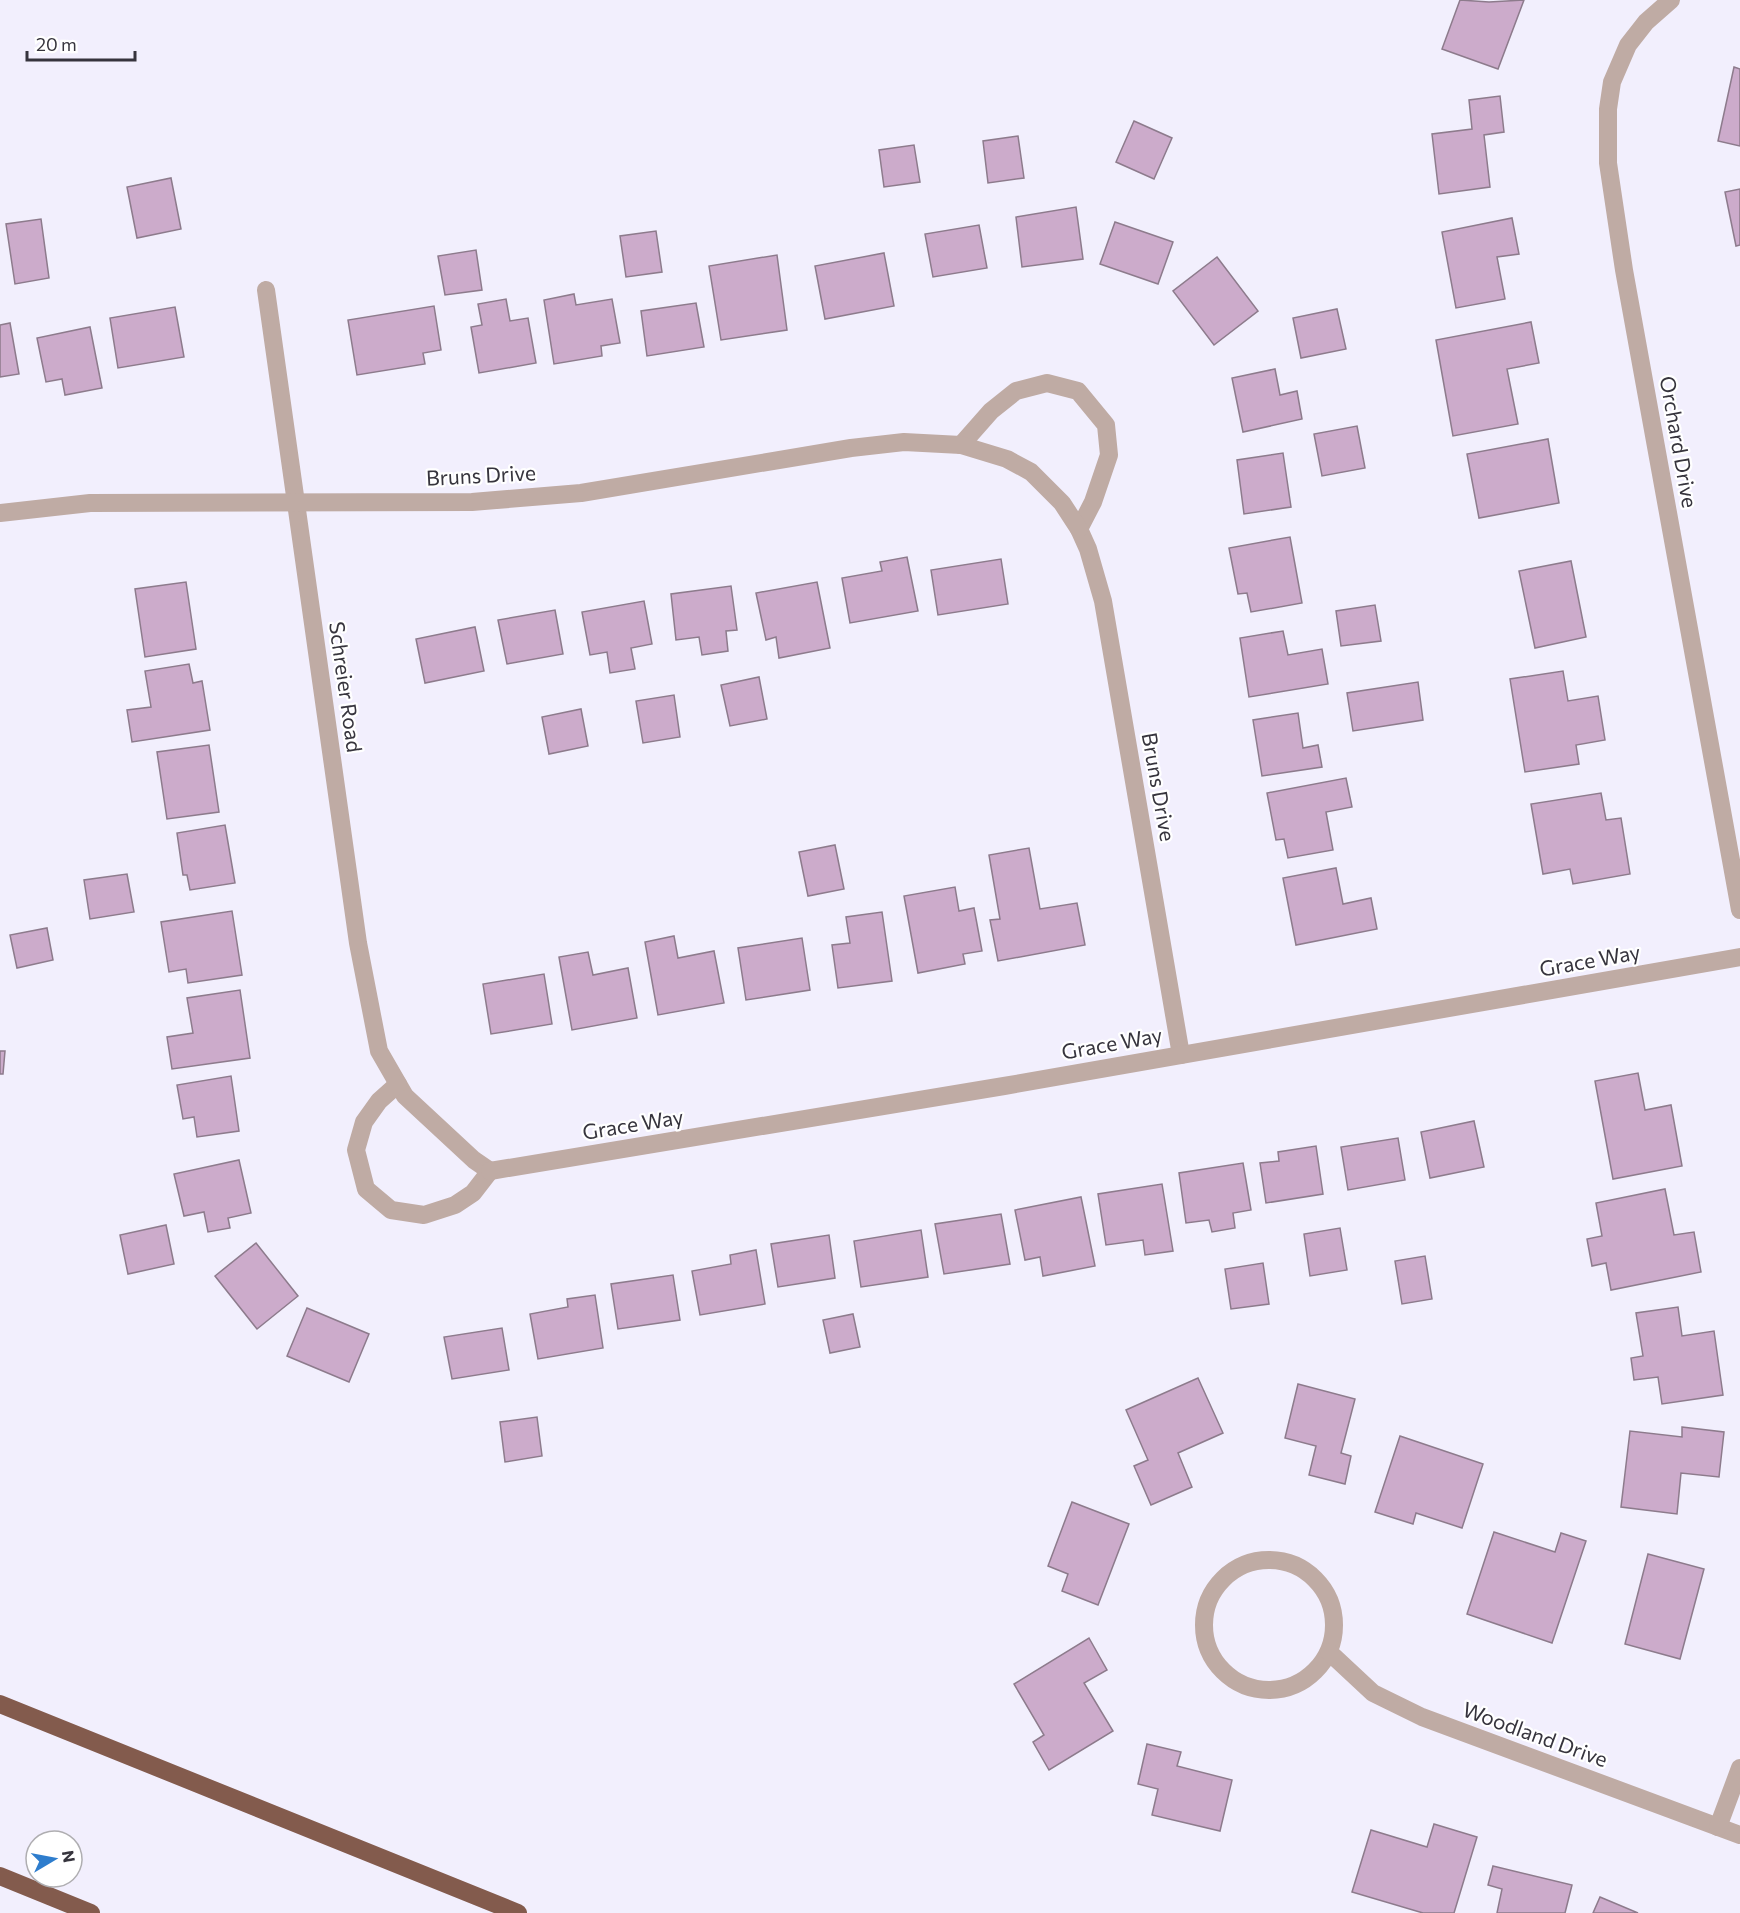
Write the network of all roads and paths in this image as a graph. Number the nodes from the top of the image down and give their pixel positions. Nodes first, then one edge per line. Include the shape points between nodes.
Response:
1 (1671, 0) edge
2 (266, 290) dead end
3 (961, 445) junction
4 (297, 502) junction
5 (0, 513) edge
6 (1079, 529) junction
7 (1740, 910) edge
8 (1740, 957) edge
9 (1181, 1055) junction
10 (398, 1084) junction
11 (490, 1171) junction
12 (1329, 1652) junction
13 (0, 1704) edge
14 (1740, 1768) edge
15 (1718, 1827) junction
16 (1740, 1835) edge
17 (0, 1876) edge
18 (92, 1913) edge
19 (518, 1913) edge

1 - 7 street, Orchard Drive via 1628,45 1612,82 1608,163
2 - 4 street, Schreier Road
3 - 4 street, Bruns Drive via 904,442 851,448 581,493 472,502
3 - 6 street, Bruns Drive via 1007,459 1030,472 1062,502
3 - 6 street via 991,411 1016,391 1047,383 1078,391 1106,425 1110,455
4 - 5 street, Bruns Drive via 90,503
4 - 10 street, Schreier Road via 358,943 379,1051
6 - 9 street, Bruns Drive via 1103,601
8 - 9 street, Grace Way
9 - 11 street, Grace Way
10 - 11 street, Schreier Road via 405,1096
10 - 11 street via 364,1122 356,1150 366,1189 391,1210 424,1215 455,1205 473,1192
12 - 12 street via 1334,1630 1332,1607 1326,1593 1303,1569 1273,1559 1245,1563 1218,1583 1205,1605 1202,1630 1214,1662 1238,1684 1276,1691 1301,1683
12 - 15 street, Woodland Drive via 1373,1693 1422,1717
13 - 19 highway
14 - 15 street
15 - 16 street, Woodland Drive
17 - 18 highway

